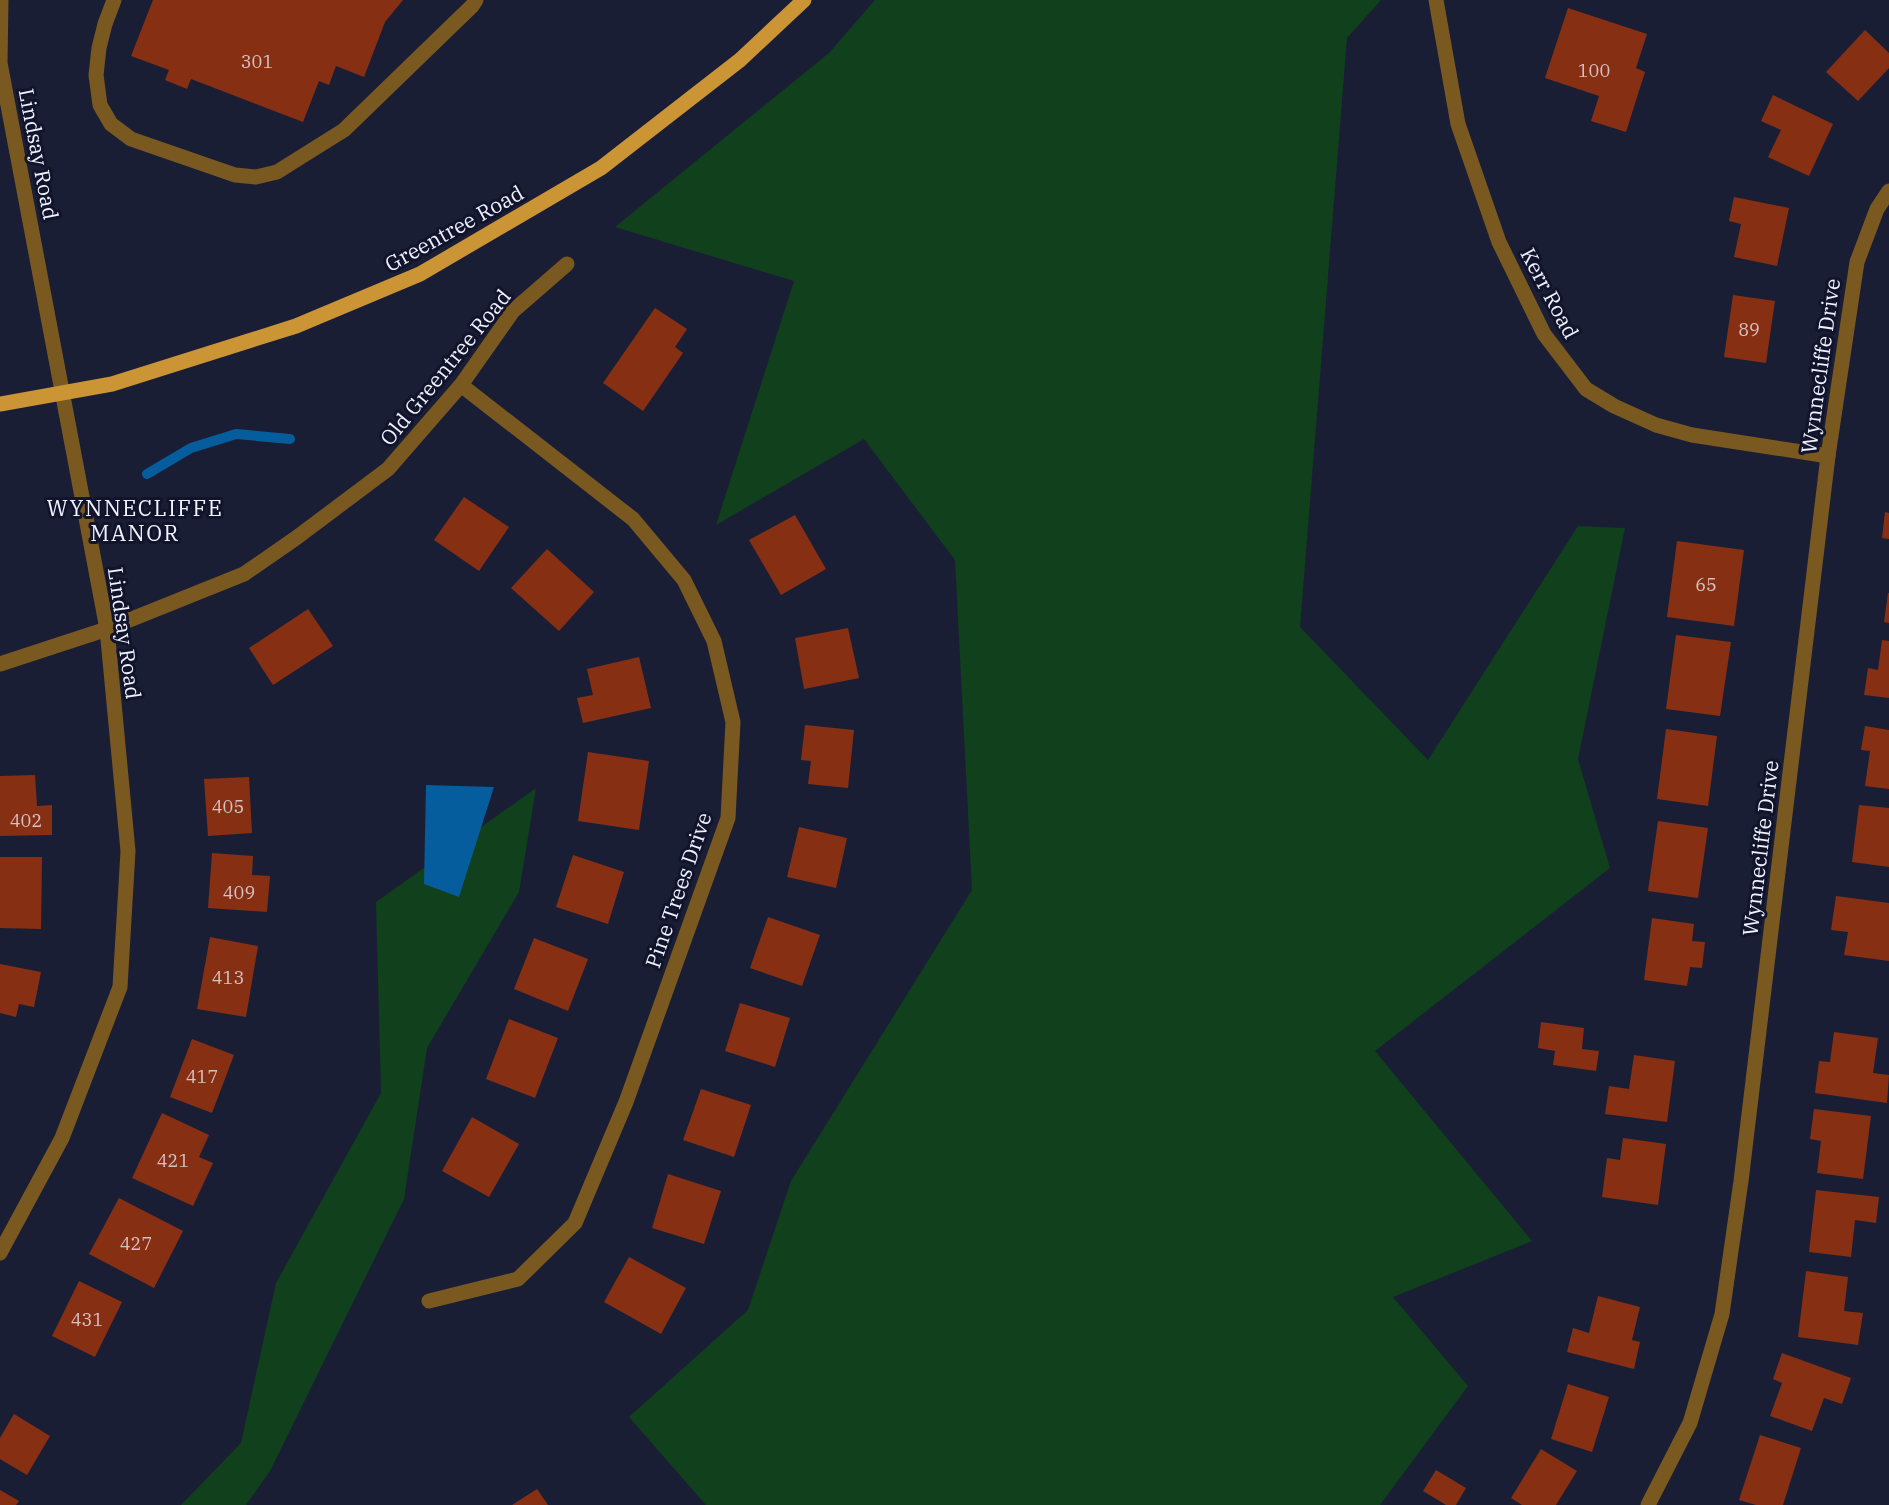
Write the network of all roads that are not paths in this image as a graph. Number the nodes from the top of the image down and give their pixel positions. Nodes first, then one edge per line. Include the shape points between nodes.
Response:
1 (1, 0) edge
2 (114, 0) edge
3 (476, 0) edge
4 (804, 0) edge
5 (1436, 0) edge
6 (1889, 191) edge
7 (567, 264) dead end
8 (461, 385) junction
9 (62, 393) junction
10 (0, 404) edge
11 (1828, 456) junction
12 (107, 629) junction
13 (0, 664) edge
14 (0, 1253) edge
15 (429, 1301) dead end
16 (1648, 1505) edge

1 - 9 street, Lindsay Road via 0,63
2 - 3 street via 99,48 96,75 100,105 111,124 131,138 235,175 256,177 277,172 344,130
4 - 9 main road, Greentree Road via 740,60 601,168 420,274 296,326 112,384
5 - 11 street, Kerr Road via 1458,124 1499,242 1544,334 1586,389 1656,425 1692,435
6 - 11 street, Wynnecliffe Drive via 1877,209 1857,262
7 - 8 street, Old Greentree Road via 513,311
8 - 12 street, Old Greentree Road via 388,470 244,574
8 - 15 street, Pine Trees Drive via 633,519 684,580 714,641 733,722 728,818 626,1102 575,1223 518,1279
9 - 10 main road, Greentree Road
9 - 12 street, Lindsay Road
11 - 16 street, Wynnecliffe Drive via 1722,1314 1690,1423
12 - 13 street, Old Greentree Road
12 - 14 street, Lindsay Road via 128,851 120,987 62,1138

